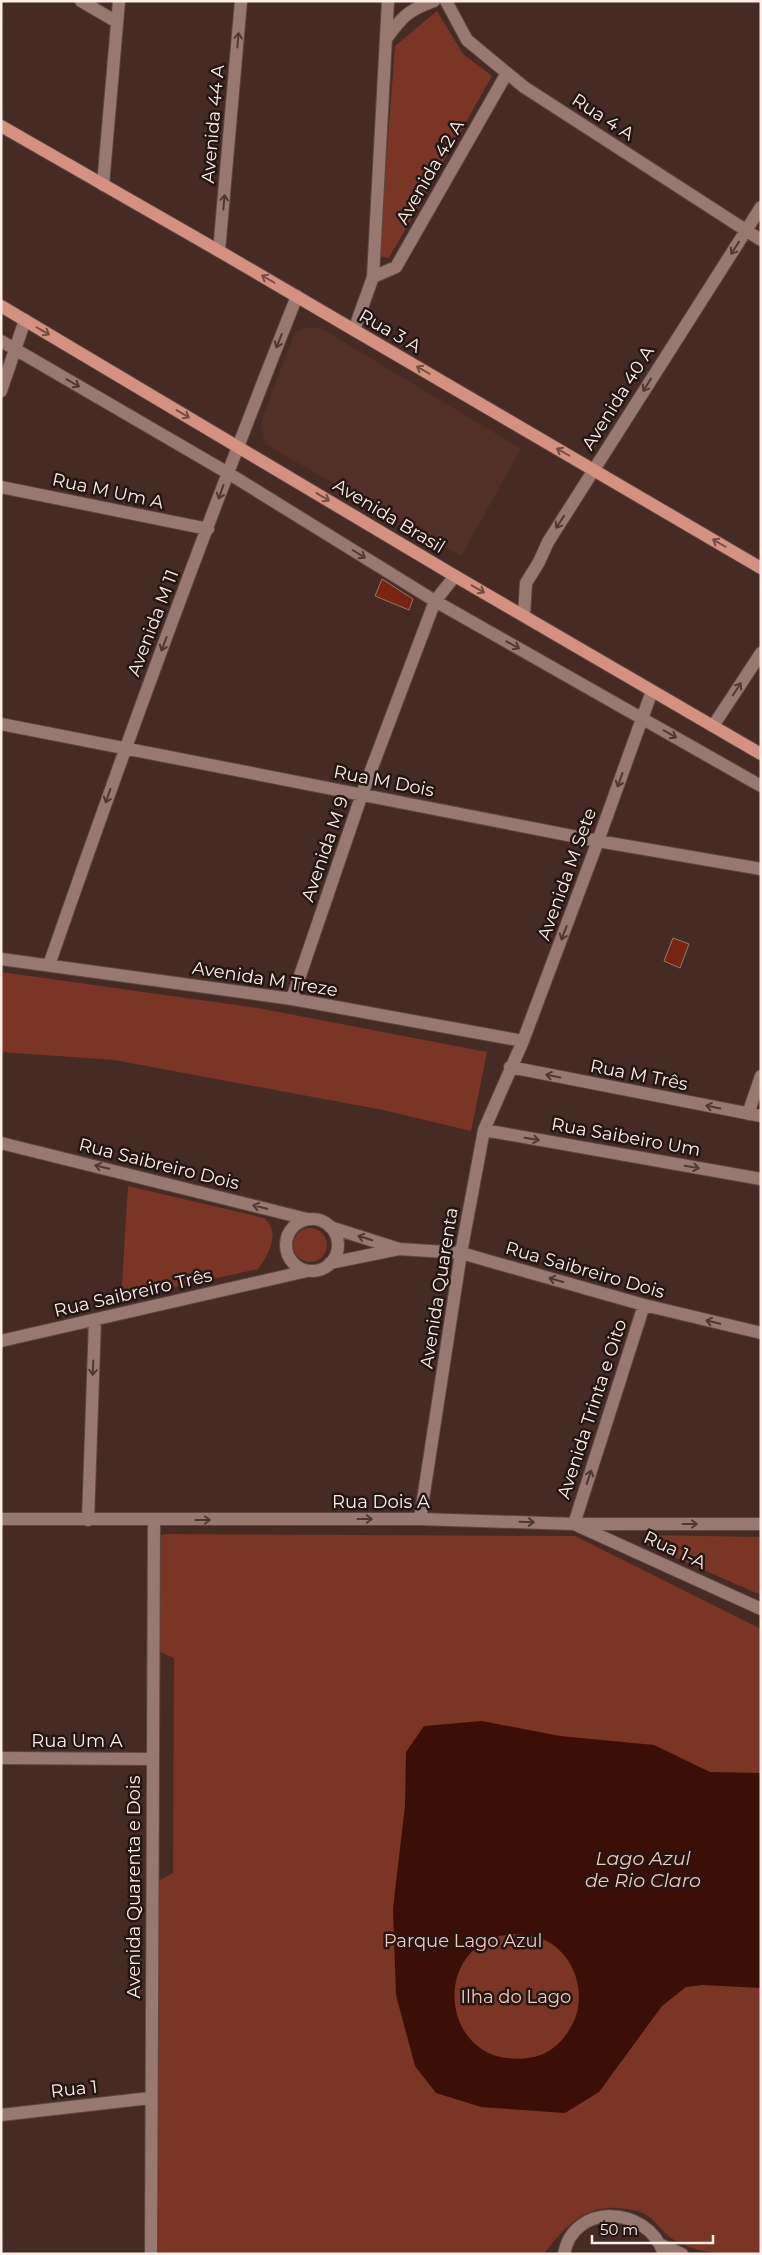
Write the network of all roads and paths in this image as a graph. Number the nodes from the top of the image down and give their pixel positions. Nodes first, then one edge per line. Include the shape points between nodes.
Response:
1 (81, 1) edge
2 (119, 1) edge
3 (241, 1) edge
4 (388, 1) edge
5 (434, 1) edge
6 (446, 1) edge
7 (117, 22) junction
8 (386, 40) junction
9 (507, 72) junction
10 (1, 126) edge
11 (103, 185) junction
12 (761, 207) edge
13 (746, 230) junction
14 (761, 240) edge
15 (219, 250) junction
16 (373, 277) junction
17 (297, 296) junction
18 (1, 306) edge
19 (25, 320) junction
20 (354, 330) junction
21 (1, 341) edge
22 (16, 349) junction
23 (1, 391) edge
24 (237, 446) junction
25 (593, 470) junction
26 (228, 473) junction
27 (1, 487) edge
28 (208, 529) junction
29 (761, 568) edge
30 (455, 576) junction
31 (435, 601) junction
32 (524, 615) junction
33 (761, 653) edge
34 (652, 691) junction
35 (642, 718) junction
36 (1, 724) edge
37 (713, 726) junction
38 (125, 748) junction
39 (761, 754) edge
40 (761, 786) edge
41 (362, 794) junction
42 (598, 841) junction
43 (761, 869) edge
44 (1, 959) edge
45 (49, 965) junction
46 (292, 999) junction
47 (523, 1041) junction
48 (510, 1067) junction
49 (761, 1076) edge
50 (754, 1115) edge
51 (484, 1130) junction
52 (1, 1143) edge
53 (761, 1179) edge
54 (307, 1219) junction
55 (330, 1227) junction
56 (399, 1249) junction
57 (461, 1253) junction
58 (292, 1262) junction
59 (330, 1263) junction
60 (307, 1271) junction
61 (272, 1279) junction
62 (644, 1305) junction
63 (95, 1320) junction
64 (761, 1333) edge
65 (1, 1341) edge
66 (1, 1519) edge
67 (420, 1519) junction
68 (88, 1520) junction
69 (154, 1521) junction
70 (574, 1524) junction
71 (761, 1524) edge
72 (761, 1609) edge
73 (1, 1758) edge
74 (152, 1760) junction
75 (150, 2098) junction
76 (1, 2115) edge
77 (662, 2250) edge
78 (563, 2253) edge
79 (150, 2254) edge
80 (682, 2254) edge

1 - 7 street
2 - 7 street
15 -> 3 street, Avenida 44 A
4 - 8 street, Avenida 42 A
5 - 8 street via 403,16
6 - 9 street, Rua 4 A via 467,40
7 - 11 street
8 - 16 street, Avenida 42 A
9 - 13 street, Rua 4 A via 524,87
9 - 16 street, Avenida 42 A via 396,267
10 - 11 main road, Rua 3 A
11 - 15 main road, Rua 3 A
12 - 13 street, Avenida 40 A
13 - 14 street, Rua 4 A
13 -> 25 street, Avenida 40 A
17 -> 15 main road, Rua 3 A
16 - 20 street, Avenida 42 A
17 - 20 main road, Rua 3 A
17 -> 24 street, Avenida M 11
18 - 19 main road, Avenida Brasil
19 - 22 street
19 -> 24 main road, Avenida Brasil
25 -> 20 main road, Rua 3 A
21 - 22 street
22 - 23 street
22 -> 26 street
24 - 26 street, Avenida M 11
24 -> 30 main road, Avenida Brasil
29 -> 25 main road, Rua 3 A
25 -> 32 street, Avenida 40 A via 526,583
26 -> 28 street, Avenida M 11
26 -> 31 street
27 - 28 street, Rua M Um A
28 -> 38 street, Avenida M 11
30 - 31 street, Avenida M 9
30 -> 32 main road, Avenida Brasil
31 -> 35 street
31 - 41 street, Avenida M 9
32 - 34 main road, Avenida Brasil
37 -> 33 street
34 - 35 street, Avenida M Sete
34 - 37 main road, Avenida Brasil
35 -> 40 street
35 -> 42 street, Avenida M Sete
36 - 38 street, Rua M Dois
37 - 39 main road, Avenida Brasil
38 - 41 street, Rua M Dois
38 -> 45 street, Avenida M 11
41 - 42 street, Rua M Dois
41 - 46 street, Avenida M 9
42 - 43 street, Rua M Dois
42 -> 47 street, Avenida M Sete
44 - 45 street, Avenida M Treze
45 - 46 street, Avenida M Treze
46 - 47 street, Avenida M Treze
47 - 48 street, Avenida M Sete
50 -> 48 street, Rua M Três
48 - 51 street, Avenida Quarenta
49 - 50 street
51 -> 53 street, Rua Saibeiro Um
51 - 57 street, Avenida Quarenta
54 -> 52 street, Rua Saibreiro Dois
54 - 55 street via 316,1219
54 - 58 street via 292,1228 287,1236 287,1254
56 -> 55 street, Rua Saibreiro Dois
55 - 59 street via 338,1241 338,1249
56 - 57 street, Rua Saibreiro Dois
56 - 59 street, Rua Saibreiro Dois
62 -> 57 street, Rua Saibreiro Dois
57 - 67 street, Avenida Quarenta
58 - 60 street
58 - 61 street, Rua Saibreiro Três
59 - 60 street via 316,1271
60 - 61 street, Rua Saibreiro Três
61 - 63 street, Rua Saibreiro Três
64 -> 62 street, Rua Saibreiro Dois
70 -> 62 street, Avenida Trinta e Oito
63 - 65 street, Rua Saibreiro Três
63 -> 68 street
66 - 68 street, Rua Dois A
69 -> 67 street, Rua Dois A
67 -> 70 street, Rua Dois A
68 - 69 street, Rua Dois A
69 - 74 street, Avenida Quarenta e Dois
70 -> 71 street, Rua Dois A
70 - 72 street, Rua 1-A
73 - 74 street, Rua Um A
74 - 75 street, Avenida Quarenta e Dois
75 - 76 street, Rua 1
75 - 79 street, Avenida Quarenta e Dois
77 - 78 street via 653,2233 639,2222 612,2216 595,2219 579,2228 567,2242
77 - 80 street

